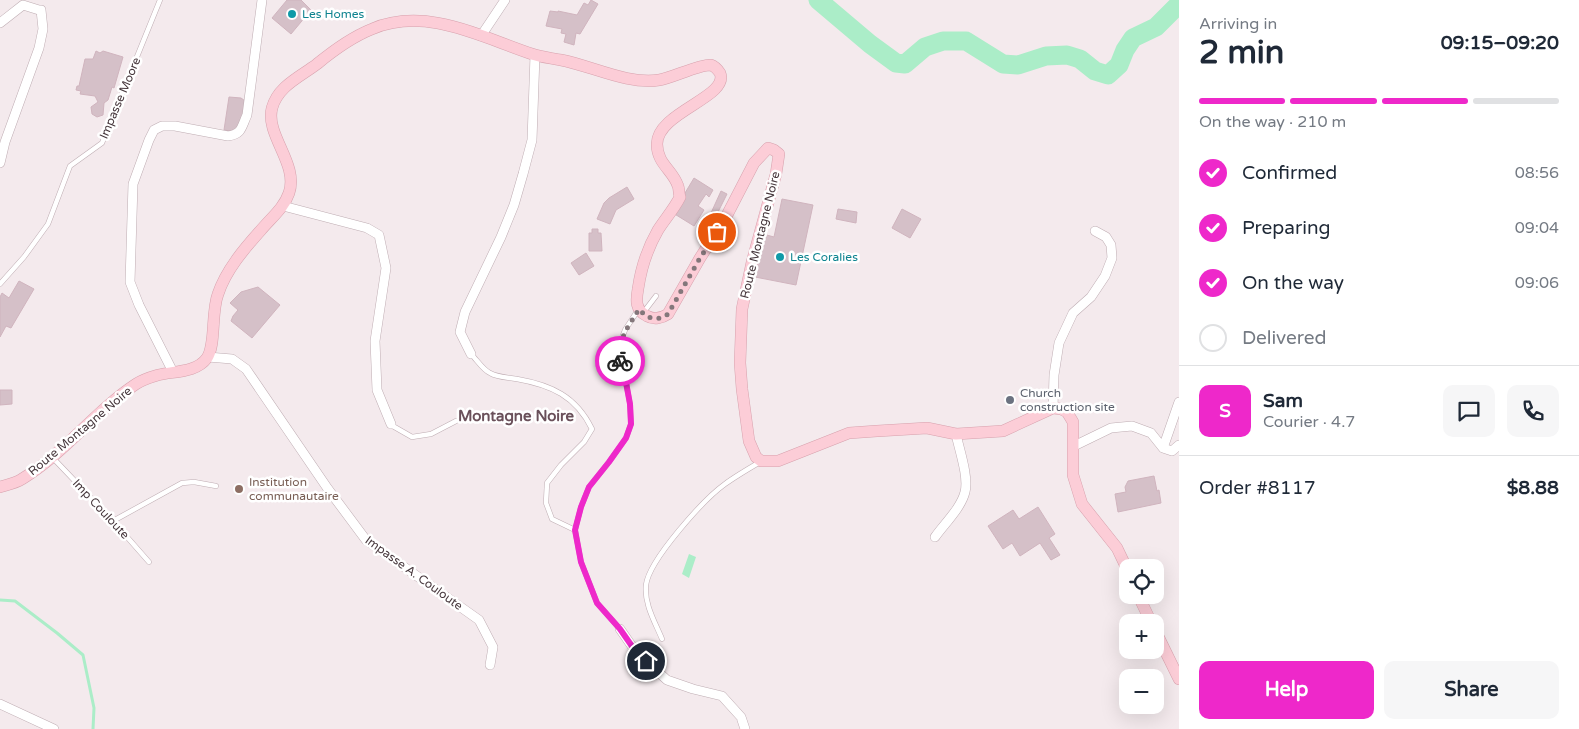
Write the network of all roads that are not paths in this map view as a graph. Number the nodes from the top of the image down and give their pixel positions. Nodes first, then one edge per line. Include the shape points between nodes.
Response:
1 (160, 0) edge
2 (262, 0) edge
3 (505, 0) edge
4 (0, 23) edge
5 (481, 36) junction
6 (536, 55) junction
7 (0, 163) edge
8 (283, 206) junction
9 (1095, 231) dead end
10 (0, 284) edge
11 (656, 296) dead end
12 (637, 306) junction
13 (471, 354) joint
14 (208, 357) junction
15 (173, 372) junction
16 (1179, 402) edge
17 (1053, 408) junction
18 (456, 421) dead end
19 (391, 424) joint
20 (956, 434) junction
21 (1179, 445) edge
22 (1074, 446) junction
23 (1163, 448) junction
24 (52, 456) junction
25 (762, 461) junction
26 (216, 486) dead end
27 (0, 487) edge
28 (113, 521) junction
29 (575, 530) junction
30 (935, 537) dead end
31 (1122, 559) edge
32 (149, 562) dead end
33 (620, 629) joint
34 (662, 639) dead end
35 (1164, 648) edge
36 (490, 665) dead end
37 (1179, 679) edge
38 (0, 704) edge
39 (54, 729) edge
40 (745, 729) edge

1 - 10 lane, Impasse Moore via 102,143 70,166 48,224
2 - 15 street via 247,115 240,131 228,136 162,126 154,130 132,184 130,282
3 - 5 street
4 - 7 street via 23,5 41,10 43,29 39,48
5 - 6 street
5 - 8 street via 450,25 423,21 405,21 374,28 350,40 282,88 271,112 292,181
6 - 12 street via 643,80 659,80 711,66 719,71 718,88 673,118 659,135 657,144 661,159 674,179 680,197 647,250
6 - 13 street via 532,140 523,174 514,205 465,312 460,332
8 - 14 street via 226,276 217,295
8 - 19 street via 367,228 380,235 386,268 375,342 377,390
9 - 17 street via 1106,237 1111,245 1112,258 1091,297 1073,313 1059,343
11 - 12 lane
12 - 25 street, Route Montagne Noire via 649,318 668,314 725,219 754,162 768,148 779,154 742,309 740,363 747,425 752,449
12 - 29 lane via 617,351 625,377 631,424 626,438 589,487
13 - 29 lane via 488,373 541,384 574,402 586,416 592,429 547,483 546,503 552,519
14 - 15 street, Route Montagne Noire via 188,370
14 - 36 street, Impasse A. Couloute via 232,359 246,369 366,540 479,620 493,646
15 - 24 street, Route Montagne Noire via 155,375 137,384
16 - 23 street
17 - 20 street via 1003,431
17 - 22 street via 1067,412 1074,422
18 - 19 lane via 431,434 412,436
20 - 25 street via 927,428 849,434 778,461
20 - 30 street via 966,491 961,503
21 - 23 street via 1172,452
22 - 23 street via 1111,428 1132,426 1151,433
22 - 31 street via 1073,475 1082,504
24 - 27 street, Route Montagne Noire via 21,480
24 - 28 lane, Imp Couloute
25 - 34 lane via 716,491 681,526 649,573 646,586 649,610
26 - 28 lane via 182,483
28 - 32 lane, Imp Couloute
29 - 33 lane via 581,562 597,603
33 - 40 street via 636,652 667,680 692,690 722,696 741,717
35 - 37 street
38 - 39 street

